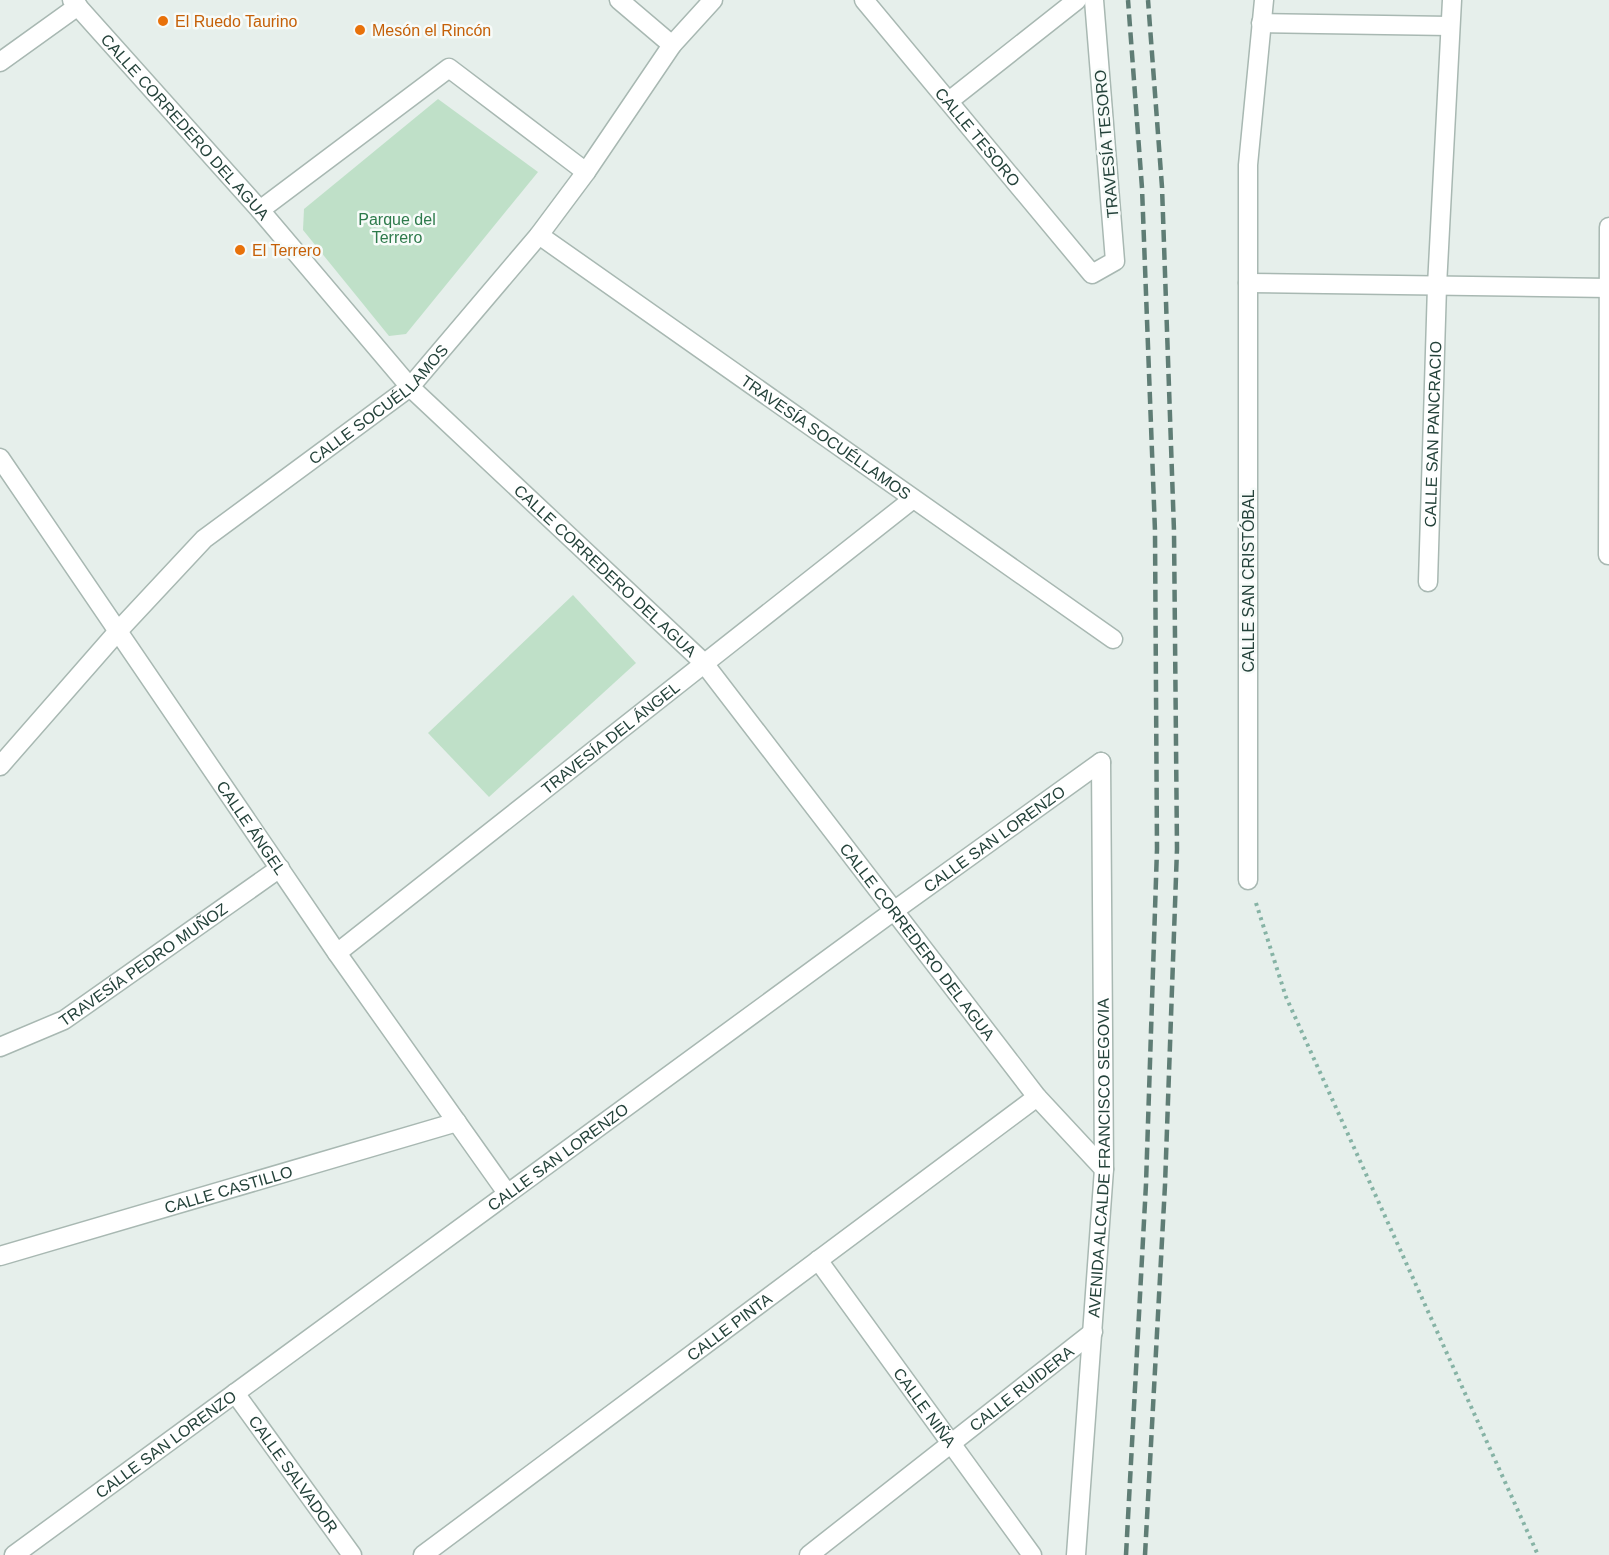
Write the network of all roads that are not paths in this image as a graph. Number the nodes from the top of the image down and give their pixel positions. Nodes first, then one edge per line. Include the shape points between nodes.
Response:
1 (619, 0) edge
2 (864, 0) edge
3 (1077, 0) edge
4 (1094, 0) edge
5 (1264, 0) edge
6 (1452, 0) edge
7 (708, 2) edge
8 (75, 3) edge
9 (1262, 23) junction
10 (1450, 26) junction
11 (672, 45) junction
12 (0, 62) edge
13 (949, 101) junction
14 (586, 172) junction
15 (260, 210) junction
16 (1609, 227) edge
17 (539, 235) junction
18 (1092, 274) joint
19 (1248, 283) junction
20 (1437, 286) junction
21 (1609, 288) edge
22 (410, 387) junction
23 (0, 458) edge
24 (913, 499) junction
25 (1608, 555) edge
26 (1428, 582) dead end
27 (118, 630) junction
28 (1113, 639) dead end
29 (703, 662) junction
30 (1101, 762) joint
31 (0, 766) edge
32 (280, 868) junction
33 (1248, 880) road end
34 (895, 910) junction
35 (337, 953) junction
36 (0, 1047) edge
37 (1037, 1097) junction
38 (457, 1122) junction
39 (1104, 1169) junction
40 (507, 1193) junction
41 (0, 1256) edge
42 (818, 1260) junction
43 (1093, 1332) junction
44 (235, 1393) junction
45 (950, 1444) junction
46 (14, 1555) edge
47 (352, 1555) edge
48 (423, 1555) edge
49 (809, 1555) edge
50 (1032, 1555) edge
51 (1076, 1555) edge

1 - 11 street
2 - 13 street, CALLE TESORO
3 - 13 street
4 - 18 street, TRAVESÍA TESORO via 1115,261
5 - 9 street, CALLE SAN CRISTÓBAL
6 - 10 street, CALLE SAN PANCRACIO
7 - 11 street, CALLE SOCUÉLLAMOS
8 - 12 street
8 - 15 street, CALLE CORREDERO DEL AGUA
9 - 10 street
9 - 19 street, CALLE SAN CRISTÓBAL via 1248,165
10 - 20 street, CALLE SAN PANCRACIO
11 - 14 street, CALLE SOCUÉLLAMOS
13 - 18 street, CALLE TESORO
14 - 15 street via 449,68
14 - 17 street, CALLE SOCUÉLLAMOS
15 - 22 street, CALLE CORREDERO DEL AGUA
16 - 21 street
17 - 22 street, CALLE SOCUÉLLAMOS
17 - 24 street, TRAVESÍA SOCUÉLLAMOS
19 - 20 street
19 - 33 street, CALLE SAN CRISTÓBAL
20 - 21 street
20 - 26 street, CALLE SAN PANCRACIO
21 - 25 street
22 - 27 street, CALLE SOCUÉLLAMOS via 204,539
22 - 29 street, CALLE CORREDERO DEL AGUA
23 - 27 street, CALLE ÁNGEL
24 - 28 street, TRAVESÍA SOCUÉLLAMOS
24 - 29 street, TRAVESÍA DEL ÁNGEL
27 - 31 street, CALLE SOCUÉLLAMOS
27 - 32 street, CALLE ÁNGEL
29 - 34 street, CALLE CORREDERO DEL AGUA
29 - 35 street, TRAVESÍA DEL ÁNGEL
30 - 34 street, CALLE SAN LORENZO
30 - 39 street, AVENIDA ALCALDE FRANCISCO SEGOVIA
32 - 35 street, CALLE ÁNGEL
32 - 36 street, TRAVESÍA PEDRO MUÑOZ via 63,1020
34 - 37 street, CALLE CORREDERO DEL AGUA
34 - 40 street, CALLE SAN LORENZO
35 - 38 street, CALLE ÁNGEL
37 - 39 street, CALLE CORREDERO DEL AGUA
37 - 42 street, CALLE PINTA
38 - 40 street, CALLE ÁNGEL
38 - 41 street, CALLE CASTILLO
39 - 43 street, AVENIDA ALCALDE FRANCISCO SEGOVIA
40 - 44 street, CALLE SAN LORENZO
42 - 45 street, CALLE NIÑA
42 - 48 street, CALLE PINTA
43 - 45 street, CALLE RUIDERA
43 - 51 street, AVENIDA ALCALDE FRANCISCO SEGOVIA
44 - 46 street, CALLE SAN LORENZO
44 - 47 street, CALLE SALVADOR
45 - 49 street, CALLE RUIDERA
45 - 50 street, CALLE NIÑA

